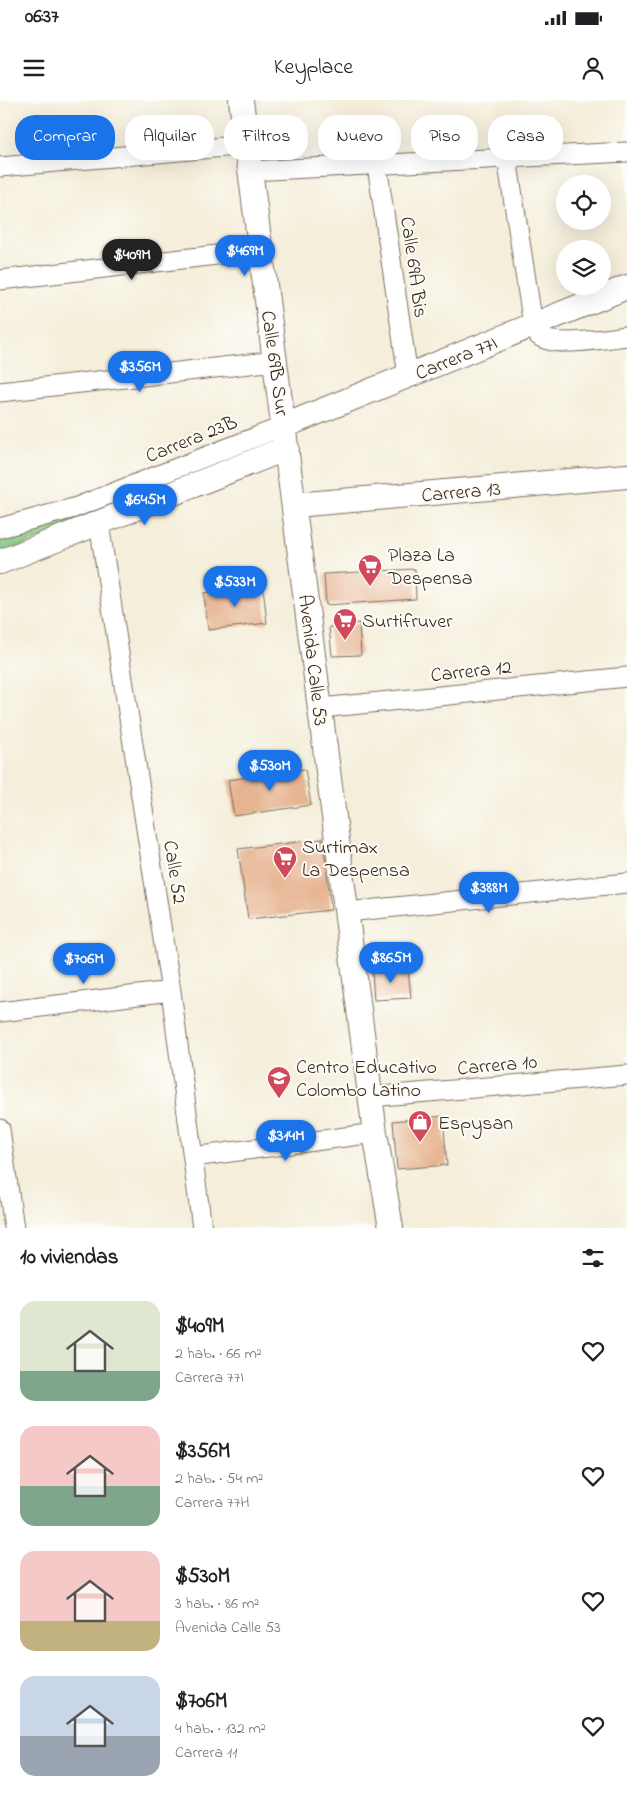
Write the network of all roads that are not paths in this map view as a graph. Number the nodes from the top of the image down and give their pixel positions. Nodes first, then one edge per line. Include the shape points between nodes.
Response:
1 (241, 100) edge
2 (243, 115) edge
3 (224, 146) edge
4 (627, 152) edge
5 (563, 155) edge
6 (488, 159) edge
7 (249, 160) edge
8 (508, 160) edge
9 (377, 165) junction
10 (0, 167) edge
11 (250, 171) junction
12 (260, 250) junction
13 (0, 280) edge
14 (627, 287) edge
15 (533, 325) junction
16 (627, 336) edge
17 (276, 361) junction
18 (408, 376) junction
19 (0, 392) edge
20 (286, 437) junction
21 (627, 476) edge
22 (295, 505) junction
23 (99, 523) junction
24 (0, 528) edge
25 (0, 562) edge
26 (627, 677) edge
27 (321, 708) junction
28 (627, 883) edge
29 (347, 912) junction
30 (172, 991) junction
31 (0, 1012) edge
32 (627, 1076) edge
33 (370, 1097) junction
34 (0, 1128) edge
35 (375, 1134) junction
36 (193, 1157) junction
37 (14, 1228) edge
38 (202, 1228) edge
39 (391, 1228) edge

1 - 2 street, Calle 69B Sur
3 - 10 street
4 - 5 street
6 - 9 street
7 - 11 street, Calle 69B Sur
8 - 15 street
9 - 11 street
9 - 18 street, Calle 69A Bis
11 - 12 street, Calle 69B Sur
12 - 13 street
12 - 17 street, Calle 69B Sur
14 - 15 street, Carrera 77I
15 - 16 street via 538,335 546,340 562,342
15 - 18 street, Carrera 77I
17 - 19 street
17 - 20 street, Calle 69B Sur
18 - 20 street, Carrera 77I
20 - 22 street, Avenida Calle 53
20 - 23 street, Carrera 77I
20 - 24 street, Carrera 23B via 74,508
21 - 22 street, Carrera 13
22 - 27 street, Avenida Calle 53
23 - 25 street, Carrera 77I
23 - 30 street, Calle 52
26 - 27 street, Carrera 12
27 - 29 street, Avenida Calle 53
28 - 29 street
29 - 33 street, Avenida Calle 53
30 - 31 street
30 - 36 street, Calle 52
32 - 33 street, Carrera 10
33 - 35 street, Avenida Calle 53
34 - 37 street
35 - 36 street
35 - 39 street, Avenida Calle 53
36 - 38 street, Calle 52

